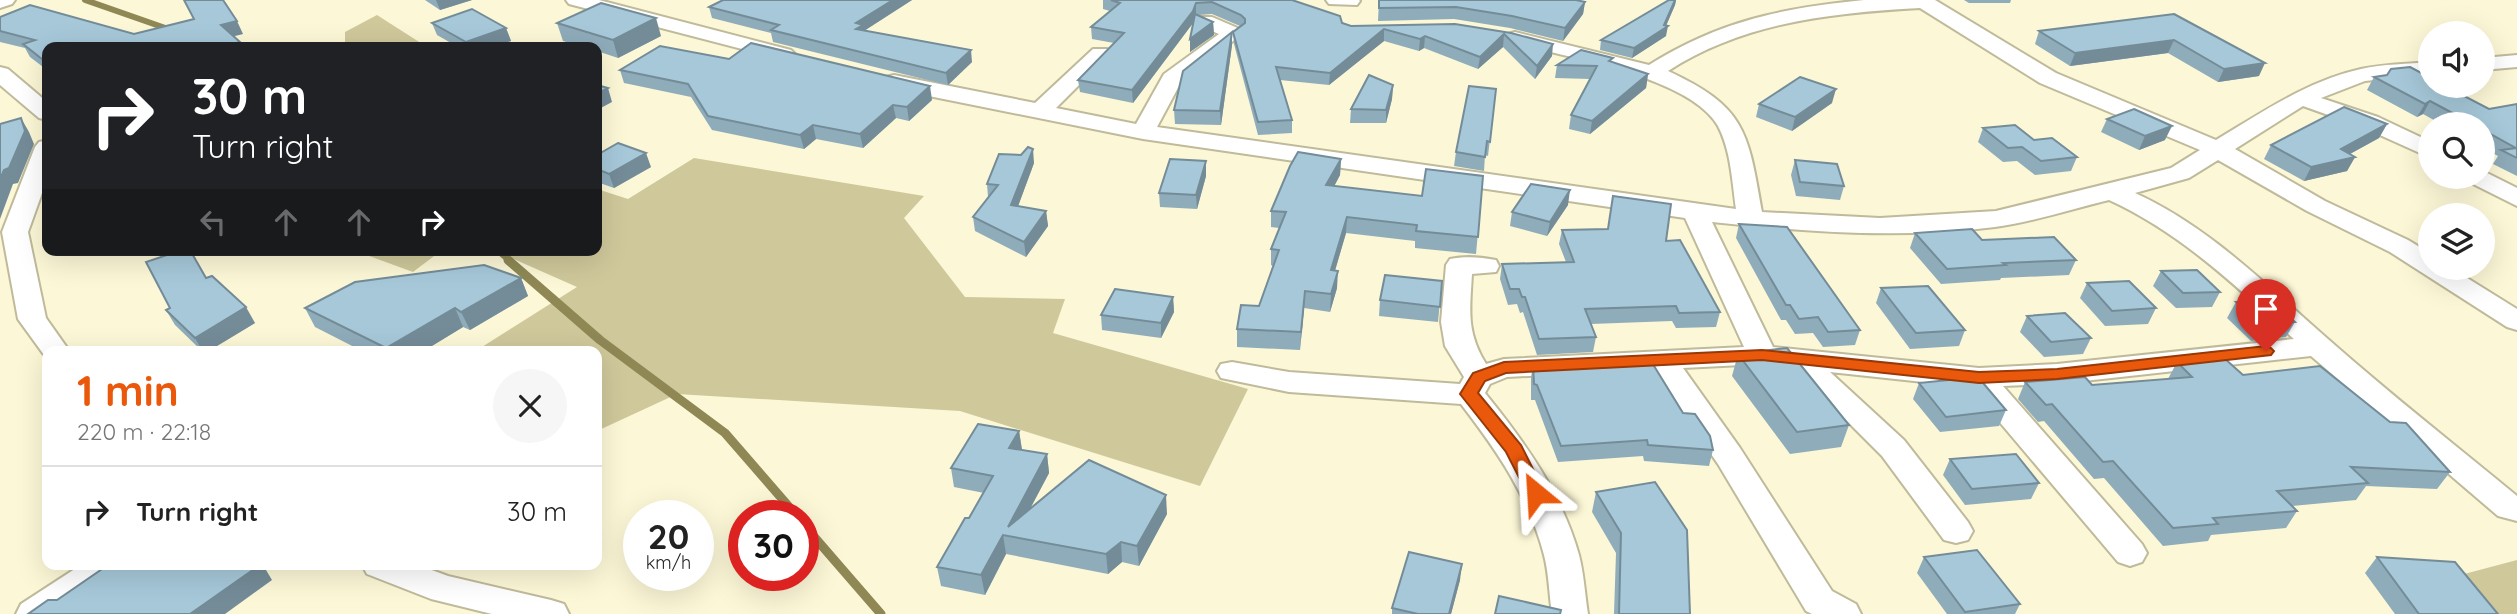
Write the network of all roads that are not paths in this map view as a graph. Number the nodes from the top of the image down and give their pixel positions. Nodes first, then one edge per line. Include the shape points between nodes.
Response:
1 (576, 0) edge
2 (1336, 0) edge
3 (1350, 1) edge
4 (1922, 1) edge
5 (1205, 21) edge
6 (1499, 35) edge
7 (1100, 52) dead end
8 (812, 61) edge
9 (2517, 61) edge
10 (2495, 63) edge
11 (2418, 69) edge
12 (1652, 72) junction
13 (0, 74) edge
14 (877, 78) edge
15 (2301, 98) junction
16 (42, 109) edge
17 (1038, 113) junction
18 (1143, 132) junction
19 (2418, 145) edge
20 (2217, 149) junction
21 (42, 160) edge
22 (2495, 186) edge
23 (2112, 192) junction
24 (2517, 198) edge
25 (1695, 212) junction
26 (1750, 218) junction
27 (2418, 258) edge
28 (1486, 266) dead end
29 (2452, 280) edge
30 (2517, 321) edge
31 (2318, 345) junction
32 (52, 346) edge
33 (1762, 355) junction
34 (1794, 358) junction
35 (1661, 359) junction
36 (1232, 371) dead end
37 (1979, 378) junction
38 (1474, 385) junction
39 (2517, 509) edge
40 (1956, 531) dead end
41 (2130, 554) dead end
42 (100, 570) edge
43 (393, 570) edge
44 (34, 614) edge
45 (551, 614) edge
46 (1570, 614) edge
47 (1843, 614) edge

1 - 8 street
2 - 3 street
4 - 12 street via 1849,5 1750,24 1696,45
4 - 20 street via 2048,78
5 - 18 street via 1233,33 1172,80
6 - 12 street
7 - 17 street
9 - 10 street
11 - 15 street via 2364,75
12 - 26 street via 1700,97 1720,112 1735,134
13 - 16 street
14 - 17 street
15 - 19 street
15 - 20 street
17 - 18 street
18 - 25 street
20 - 23 street via 2180,173
20 - 27 street
21 - 32 street via 15,232 32,319
22 - 24 street
23 - 26 street via 1996,219 1880,226
23 - 31 street via 2176,225 2264,294
25 - 26 street
25 - 33 street
28 - 38 street via 1459,265 1455,322
29 - 30 street
31 - 37 street via 2057,374
31 - 39 street via 2510,508
33 - 34 street
33 - 35 street
34 - 37 street
34 - 40 street via 1893,448
35 - 38 street via 1504,368
35 - 47 street via 1729,456 1818,601
36 - 38 street via 1406,394
37 - 41 street
38 - 46 street via 1547,514 1562,556
42 - 44 street
43 - 45 street via 444,589

